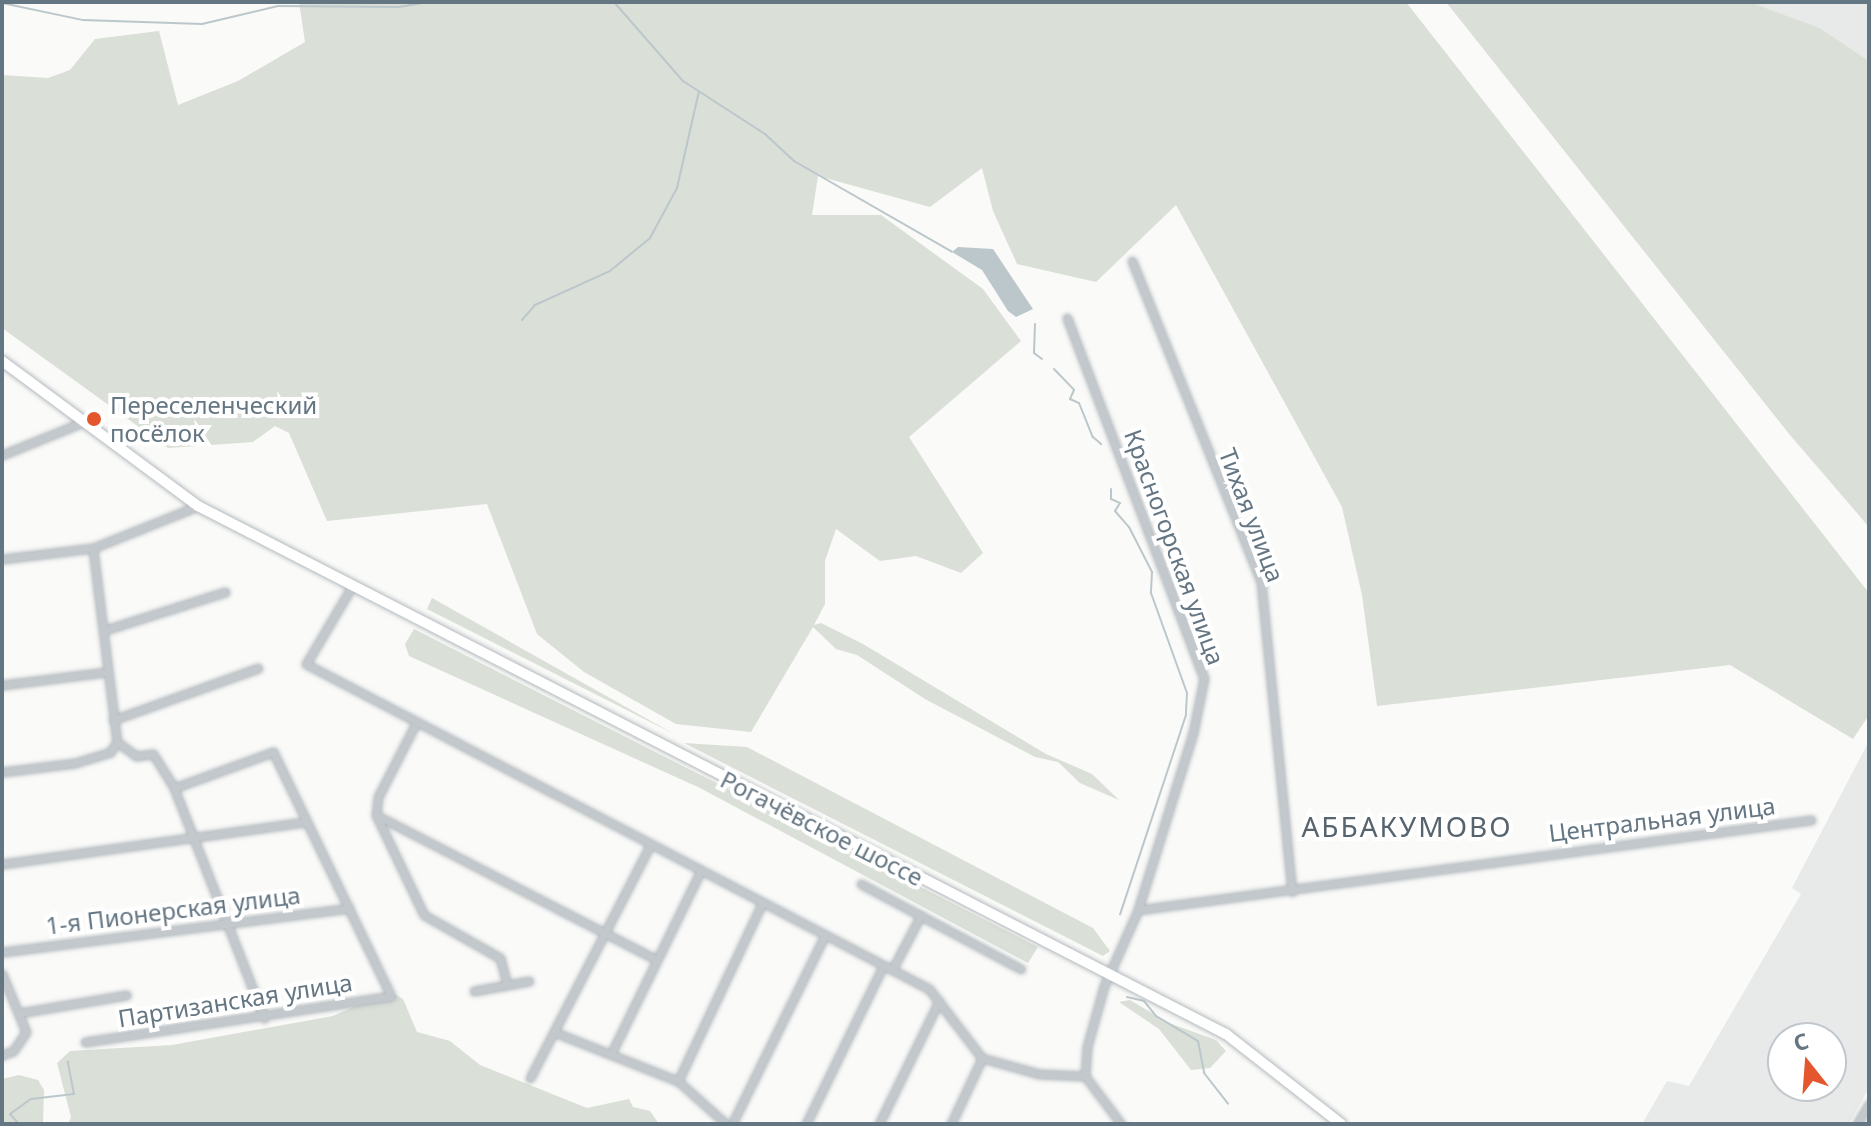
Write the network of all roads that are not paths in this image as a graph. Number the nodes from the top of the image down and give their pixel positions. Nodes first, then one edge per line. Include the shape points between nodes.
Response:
1 (1132, 261) dead end
2 (1067, 318) dead end
3 (2, 361) edge
4 (81, 423) junction
5 (2, 455) edge
6 (198, 506) junction
7 (93, 548) junction
8 (2, 559) edge
9 (351, 588) junction
10 (225, 592) dead end
11 (105, 630) junction
12 (258, 668) dead end
13 (106, 672) junction
14 (2, 685) edge
15 (113, 720) junction
16 (416, 723) junction
17 (117, 742) junction
18 (2, 772) edge
19 (174, 788) junction
20 (376, 815) junction
21 (1811, 820) dead end
22 (305, 822) junction
23 (191, 838) junction
24 (649, 847) junction
25 (2, 864) edge
26 (700, 872) junction
27 (861, 884) dead end
28 (1292, 891) junction
29 (762, 903) junction
30 (349, 908) junction
31 (1138, 910) junction
32 (921, 915) junction
33 (227, 925) junction
34 (605, 932) junction
35 (825, 935) junction
36 (2, 952) edge
37 (657, 960) junction
38 (883, 966) junction
39 (1021, 969) dead end
40 (892, 970) junction
41 (2, 974) edge
42 (1110, 975) junction
43 (529, 981) dead end
44 (507, 985) junction
45 (474, 991) dead end
46 (126, 995) dead end
47 (939, 1001) junction
48 (19, 1013) junction
49 (264, 1018) junction
50 (554, 1032) junction
51 (85, 1042) dead end
52 (611, 1054) junction
53 (2, 1055) edge
54 (982, 1058) junction
55 (1085, 1076) junction
56 (530, 1078) dead end
57 (678, 1081) junction
58 (1869, 1104) edge
59 (729, 1124) edge
60 (806, 1124) edge
61 (879, 1124) edge
62 (951, 1124) edge
63 (1121, 1124) edge
64 (1341, 1124) edge
65 (1857, 1124) edge

1 - 28 street, Тихая улица via 1261,582
2 - 31 street, Красногорская улица via 1204,678 1193,733
3 - 4 main road, Рогачёвское шоссе
4 - 5 street
4 - 6 main road, Рогачёвское шоссе
6 - 7 street
6 - 9 main road, Рогачёвское шоссе
7 - 8 street
7 - 11 street
9 - 16 street via 306,664
9 - 42 main road, Рогачёвское шоссе
10 - 11 street
11 - 13 street
12 - 15 street
13 - 14 street
13 - 15 street
15 - 17 street
16 - 20 street via 378,797
16 - 24 street via 640,836
17 - 18 street via 110,752 75,763
17 - 19 street via 136,756 153,754
19 - 22 street via 273,752
19 - 23 street
20 - 34 street
20 - 44 street via 424,915 500,958
21 - 28 street, Центральная улица
22 - 23 street
22 - 30 street
23 - 25 street
23 - 33 street
24 - 26 street
24 - 34 street
26 - 29 street
26 - 37 street
27 - 32 street
28 - 31 street, Центральная улица
29 - 35 street
29 - 57 street
30 - 33 street, 1-я Пионерская улица
30 - 49 street, Партизанская улица via 391,996
31 - 42 street, Красногорская улица
32 - 39 street
32 - 40 street
33 - 36 street, 1-я Пионерская улица
33 - 49 street
34 - 37 street
34 - 50 street
35 - 38 street
35 - 59 street
37 - 52 street
38 - 40 street
38 - 60 street
40 - 47 street via 929,989
41 - 48 street
42 - 55 street, Красногорская улица via 1090,1035
42 - 64 main road, Рогачёвское шоссе via 1240,1042
43 - 44 street
44 - 45 street
46 - 48 street
47 - 54 street
47 - 61 street
48 - 53 street via 25,1035 13,1051
49 - 51 street, Партизанская улица
50 - 52 street
50 - 56 street
52 - 57 street
54 - 55 street via 1039,1074
54 - 62 street
55 - 63 street
57 - 59 street
58 - 65 street

